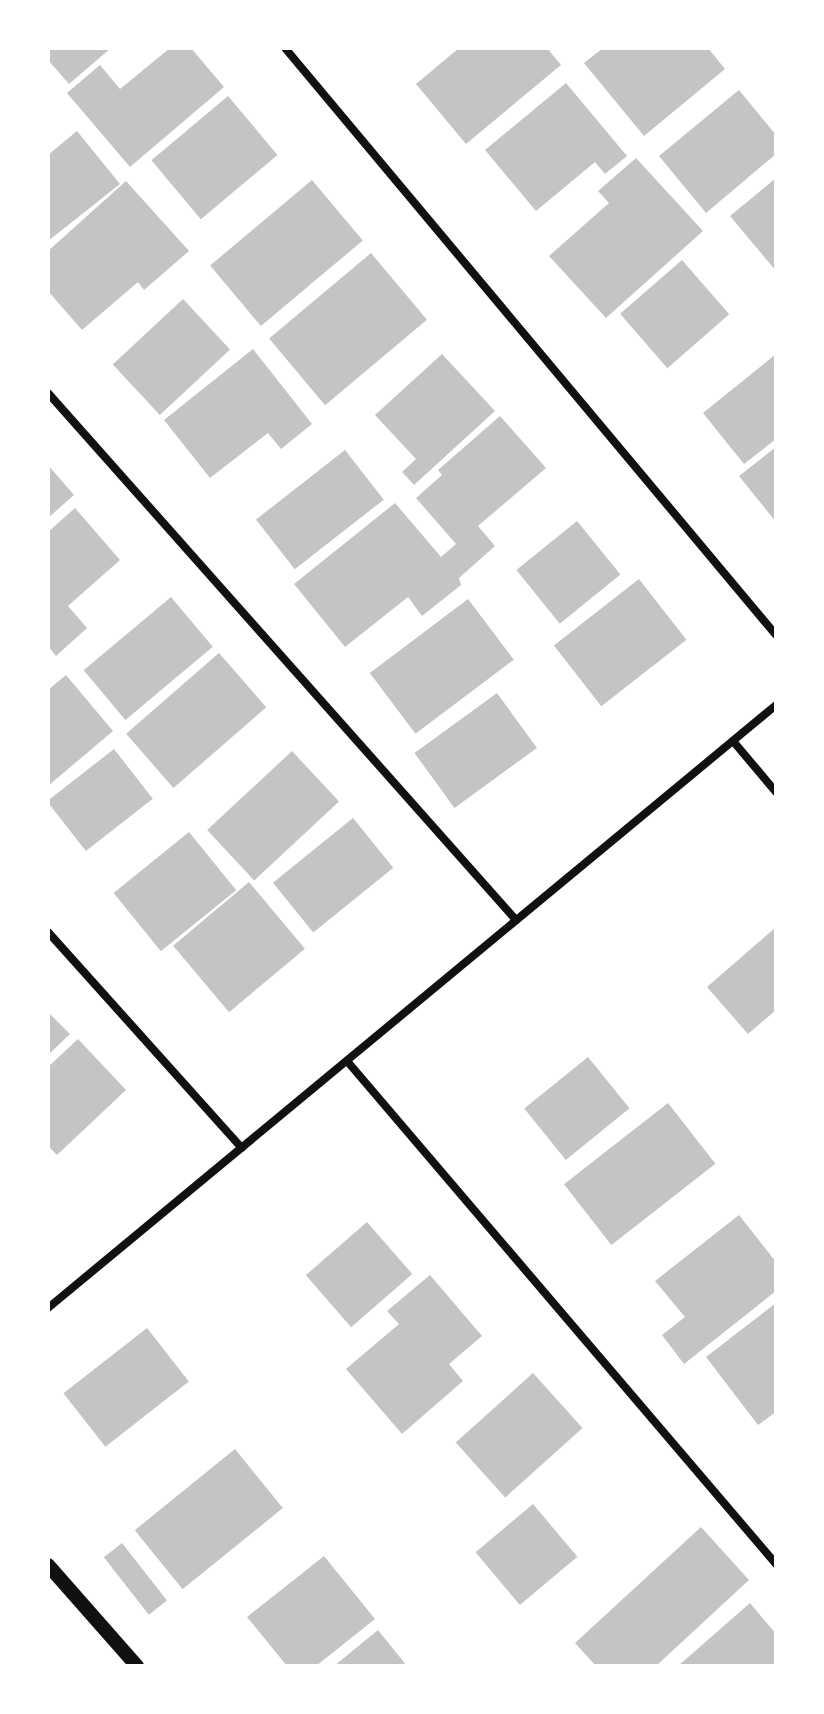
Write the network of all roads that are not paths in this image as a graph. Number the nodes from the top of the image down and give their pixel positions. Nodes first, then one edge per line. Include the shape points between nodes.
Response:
1 (285, 48) edge
2 (48, 393) edge
3 (776, 635) edge
4 (776, 705) edge
5 (733, 741) junction
6 (776, 792) edge
7 (516, 920) junction
8 (48, 932) edge
9 (347, 1061) junction
10 (242, 1148) junction
11 (48, 1308) edge
12 (776, 1564) edge
13 (48, 1565) edge
14 (137, 1666) edge

1 - 3 street
2 - 7 street
4 - 5 street
5 - 6 street
5 - 7 street
7 - 9 street
8 - 10 street
9 - 10 street
9 - 12 street
10 - 11 street
13 - 14 street

